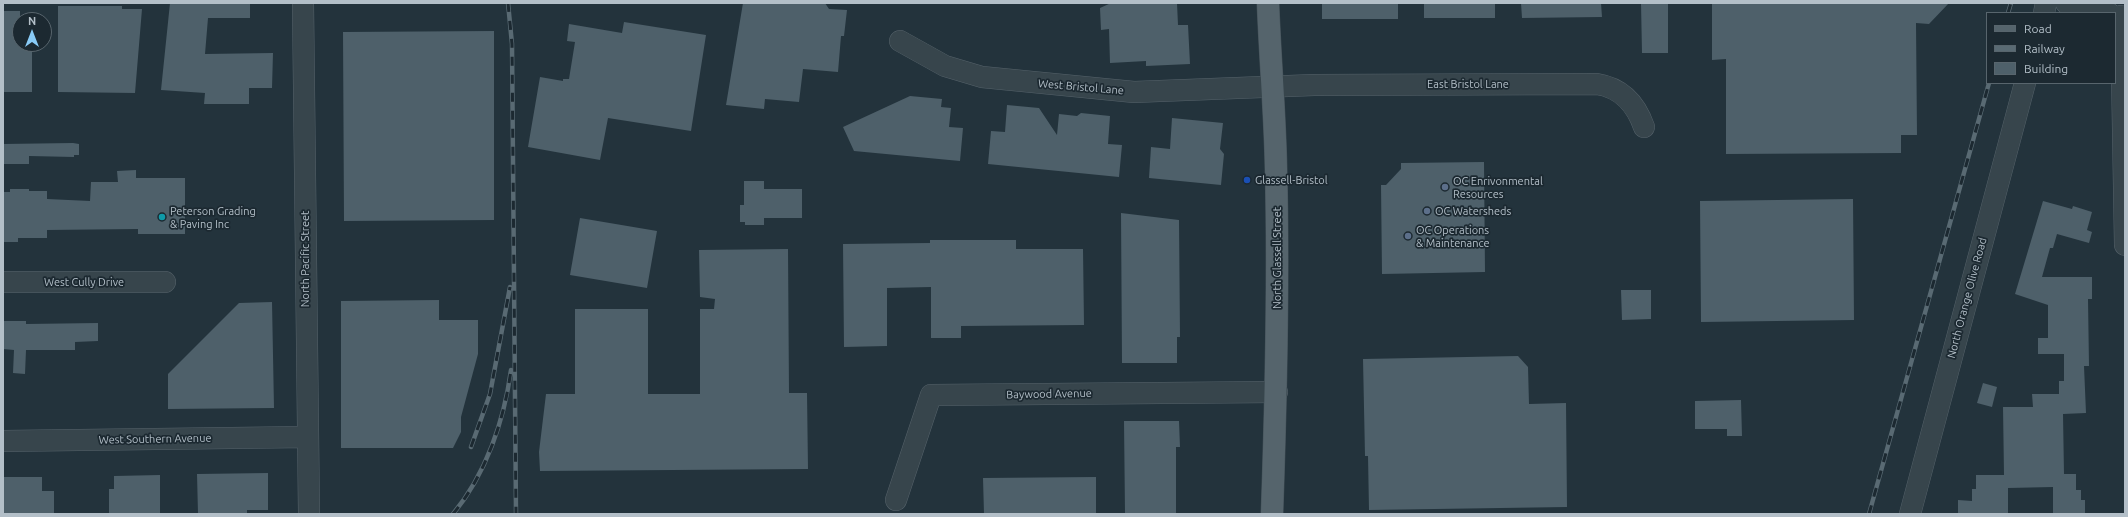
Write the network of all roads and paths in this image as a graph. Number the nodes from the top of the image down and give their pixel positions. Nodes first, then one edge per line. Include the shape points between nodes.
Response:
1 (303, 3) edge
2 (1268, 3) edge
3 (2066, 3) edge
4 (2104, 12) edge
5 (2117, 15) edge
6 (900, 41) dead end
7 (2025, 84) edge
8 (1272, 86) junction
9 (1644, 127) dead end
10 (2125, 245) edge
11 (3, 282) edge
12 (165, 282) dead end
13 (1277, 392) junction
14 (306, 436) junction
15 (3, 441) edge
16 (896, 500) dead end
17 (309, 514) edge
18 (1272, 514) edge
19 (1910, 514) edge

1 - 14 street, North Pacific Street
2 - 8 main road, North Glassell Street
3 - 4 street
5 - 10 street
6 - 8 street, West Bristol Lane via 945,66 982,78 1134,92
7 - 19 street, North Orange Olive Road
8 - 9 street, East Bristol Lane via 1597,84 1607,86 1628,99 1635,107
8 - 13 main road, North Glassell Street via 1276,168
11 - 12 street, West Cully Drive
13 - 16 street, Baywood Avenue via 931,395
13 - 18 main road, North Glassell Street
14 - 15 street, West Southern Avenue
14 - 17 street, North Pacific Street

